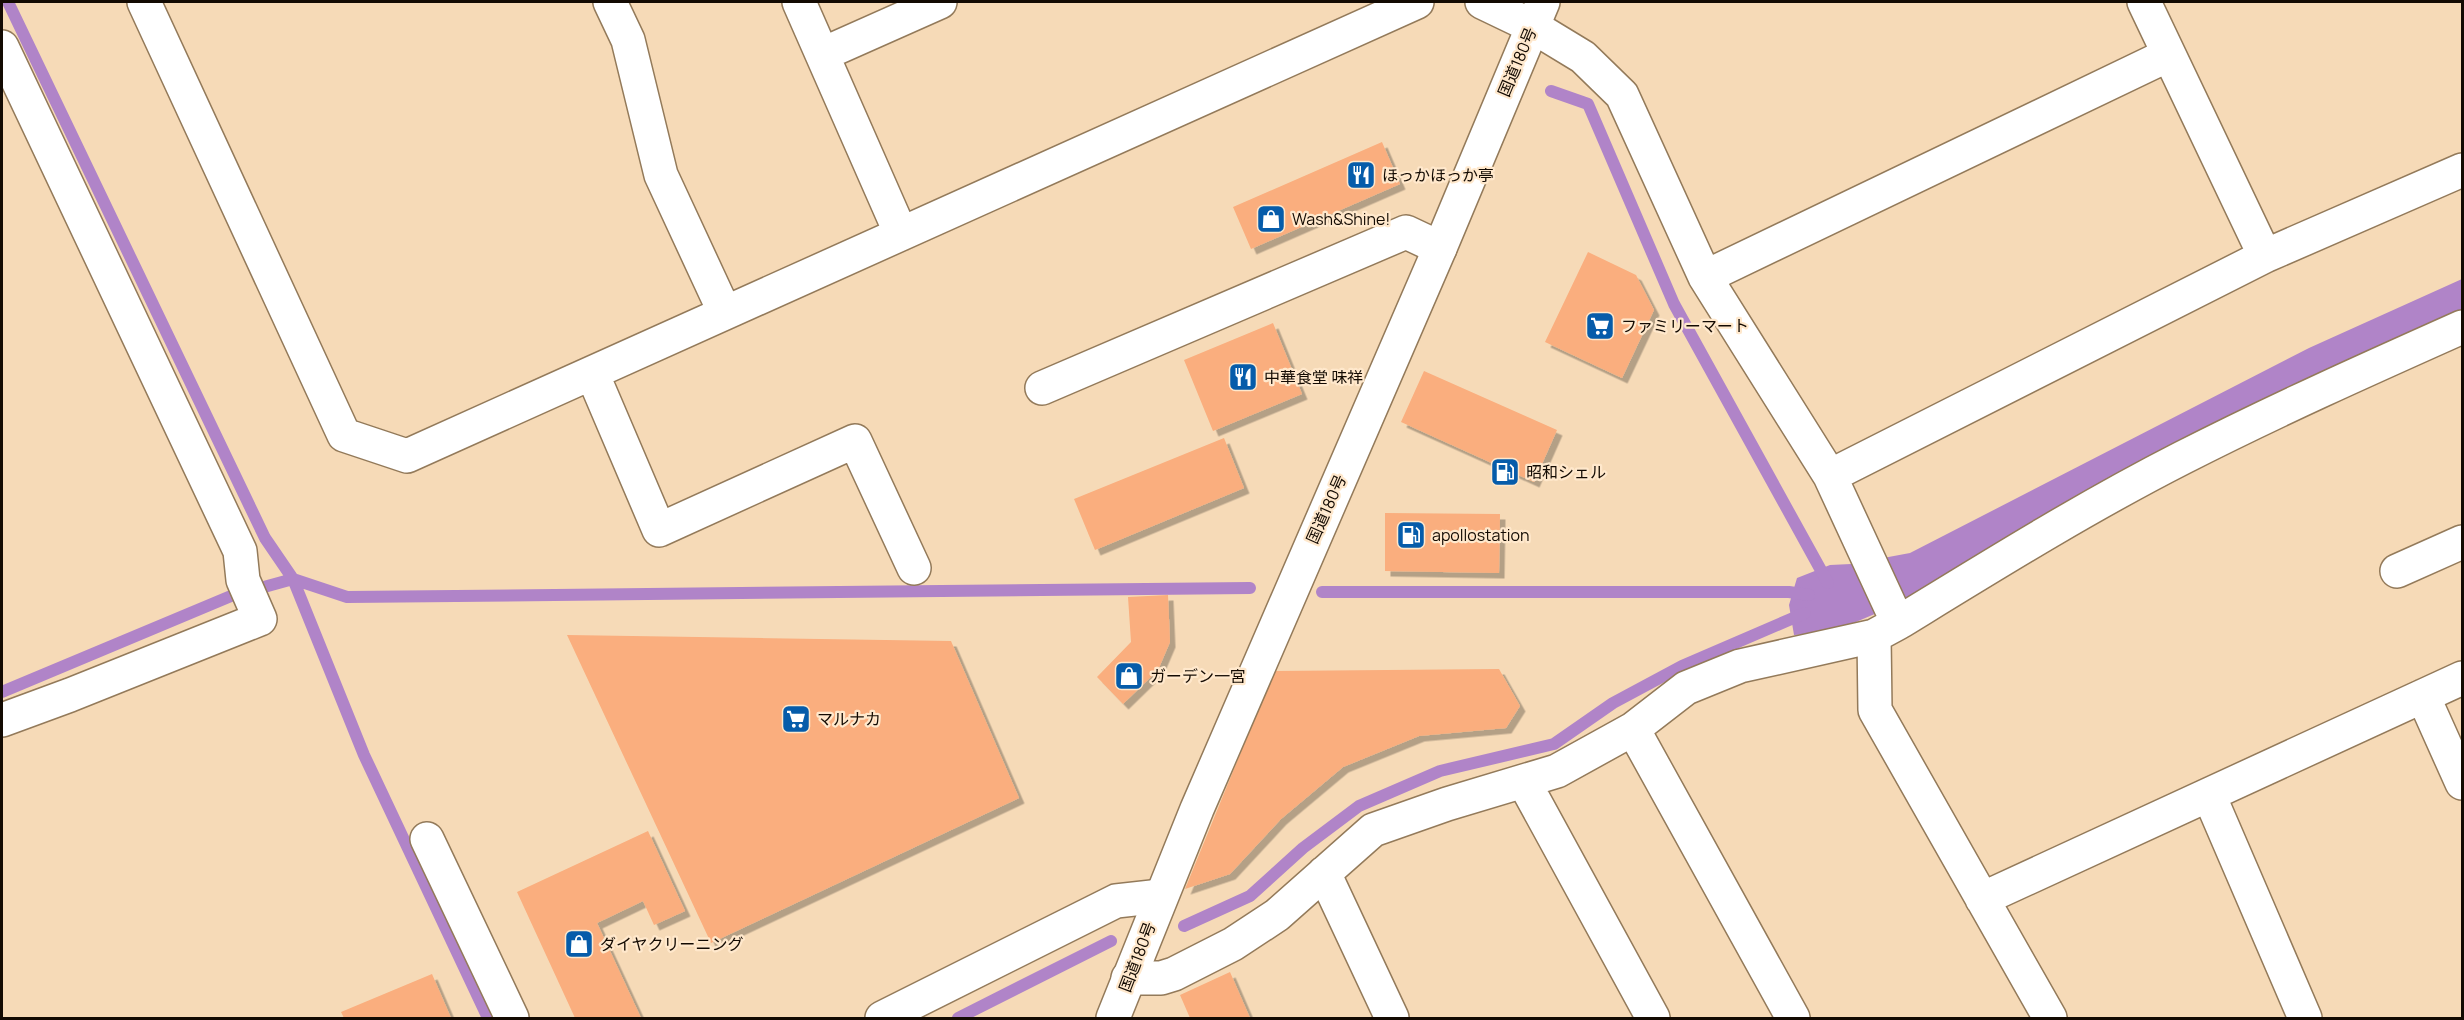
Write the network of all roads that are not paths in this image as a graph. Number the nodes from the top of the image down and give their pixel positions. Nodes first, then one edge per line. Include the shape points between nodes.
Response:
1 (144, 2) edge
2 (610, 2) edge
3 (799, 2) edge
4 (940, 2) edge
5 (1417, 2) edge
6 (1482, 2) edge
7 (2144, 2) edge
8 (1538, 14) edge
9 (2, 47) edge
10 (823, 54) junction
11 (2168, 55) junction
12 (2463, 170) edge
13 (901, 234) junction
14 (1440, 248) junction
15 (2265, 256) junction
16 (1705, 277) junction
17 (725, 313) junction
18 (2463, 327) edge
19 (592, 373) junction
20 (1042, 388) dead end
21 (1830, 476) junction
22 (2463, 542) edge
23 (914, 568) dead end
24 (2397, 572) dead end
25 (1887, 622) junction
26 (2463, 678) edge
27 (2423, 696) junction
28 (2, 720) edge
29 (1633, 729) junction
30 (1524, 782) junction
31 (2463, 783) edge
32 (2209, 795) junction
33 (427, 839) dead end
34 (1324, 873) junction
35 (1161, 896) junction
36 (1982, 899) junction
37 (1128, 978) junction
38 (512, 1018) edge
39 (882, 1018) edge
40 (1113, 1018) edge
41 (1392, 1018) edge
42 (1653, 1018) edge
43 (1793, 1018) edge
44 (2050, 1018) edge
45 (2306, 1018) edge

1 - 19 main road via 344,435 407,456
2 - 17 main road via 628,40 661,175
3 - 10 main road
4 - 10 main road
5 - 13 main road
6 - 8 main road
7 - 11 main road
8 - 14 main road, 国道180号
8 - 16 main road via 1622,95
9 - 28 main road via 240,551 243,580 260,619
10 - 13 main road
11 - 15 main road
11 - 16 main road
12 - 15 main road
13 - 17 main road
14 - 20 main road via 1406,232
14 - 35 main road, 国道180号
15 - 21 main road
16 - 21 main road
17 - 19 main road
18 - 25 main road via 2335,383 2180,459
19 - 23 main road via 659,530 855,441
21 - 25 main road via 1867,556
22 - 24 main road
25 - 29 main road via 1740,666 1686,688
25 - 36 main road via 1875,710
26 - 27 main road
27 - 31 main road
27 - 32 main road
29 - 30 main road via 1557,771
29 - 43 main road
30 - 34 main road via 1373,830
30 - 42 main road
32 - 36 main road
32 - 45 main road
33 - 38 main road
34 - 37 main road via 1277,915 1233,945 1174,974
34 - 41 main road
35 - 37 main road, 国道180号
35 - 39 main road via 1116,901
36 - 44 main road
37 - 40 main road, 国道180号

